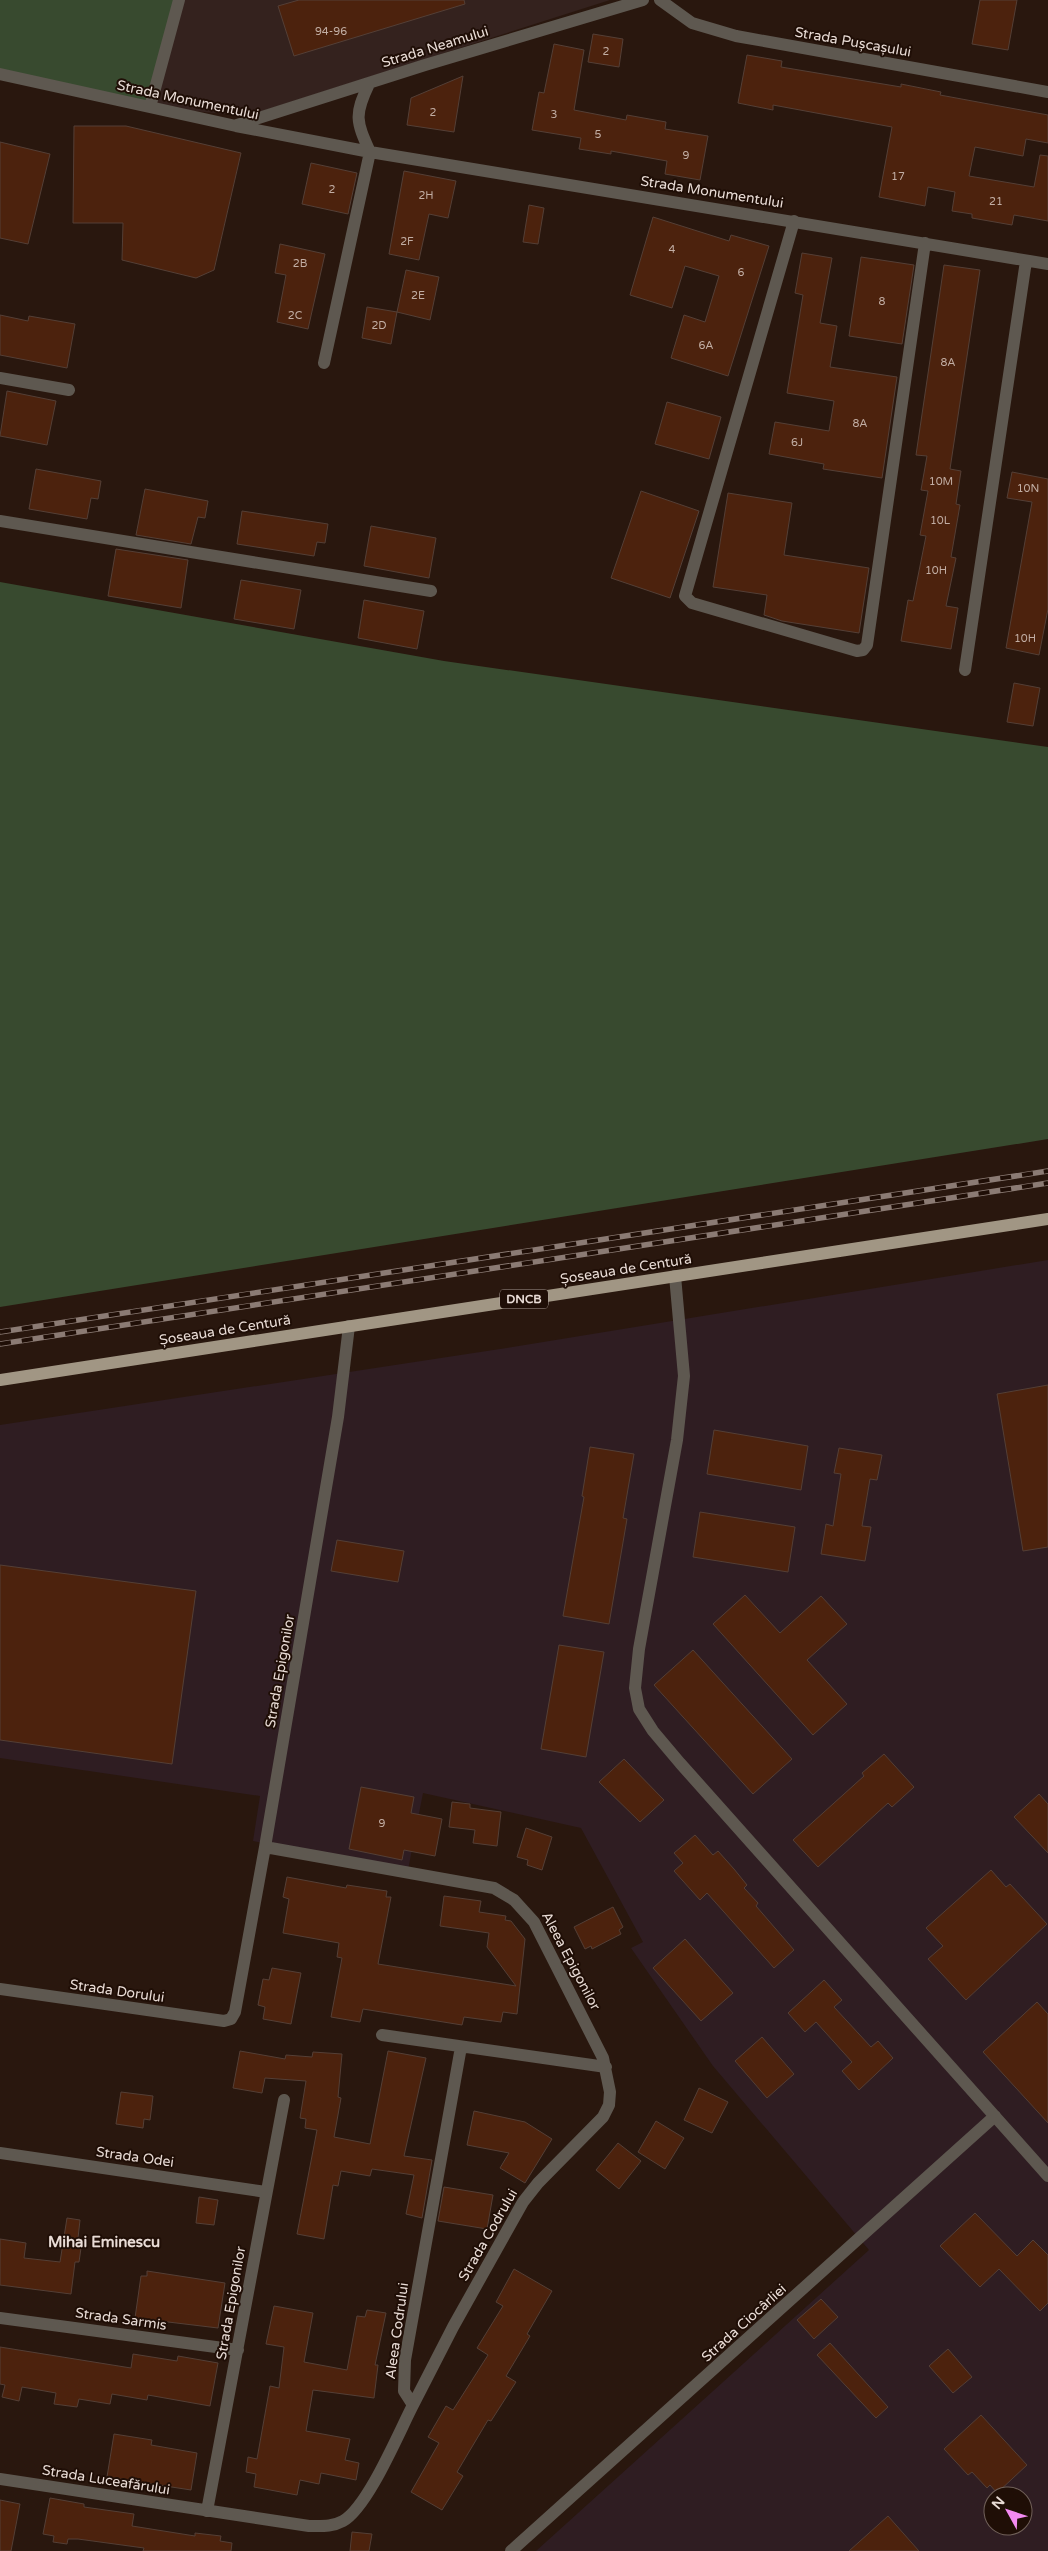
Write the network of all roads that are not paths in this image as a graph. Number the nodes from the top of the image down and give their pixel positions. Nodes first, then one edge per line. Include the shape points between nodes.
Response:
1 (179, 0) edge
2 (643, 0) edge
3 (660, 0) edge
4 (0, 74) edge
5 (369, 84) junction
6 (1048, 92) edge
7 (150, 107) junction
8 (236, 126) junction
9 (370, 152) junction
10 (794, 221) junction
11 (924, 243) junction
12 (1026, 261) junction
13 (1048, 264) edge
14 (324, 363) dead end
15 (0, 378) edge
16 (69, 390) dead end
17 (0, 521) edge
18 (431, 591) dead end
19 (964, 670) dead end
20 (1048, 1219) edge
21 (675, 1276) junction
22 (349, 1326) junction
23 (0, 1380) edge
24 (265, 1847) junction
25 (0, 1989) edge
26 (230, 2019) joint
27 (382, 2035) dead end
28 (461, 2047) junction
29 (606, 2067) junction
30 (284, 2100) dead end
31 (994, 2116) junction
32 (0, 2153) edge
33 (1048, 2176) edge
34 (266, 2192) junction
35 (0, 2318) edge
36 (238, 2350) junction
37 (413, 2405) junction
38 (0, 2479) edge
39 (207, 2511) junction
40 (511, 2551) edge

1 - 7 street
2 - 5 street, Strada Neamului
3 - 6 street, Strada Pușcașului via 692,23 736,36
4 - 7 street, Strada Monumentului
5 - 8 street, Strada Neamului
5 - 9 street via 358,108 359,128
7 - 8 street, Strada Monumentului
8 - 9 street, Strada Monumentului
9 - 10 street, Strada Monumentului
9 - 14 street
10 - 11 street, Strada Monumentului
10 - 11 street via 685,596 692,603 857,652 867,646
11 - 12 street, Strada Monumentului
12 - 13 street, Strada Monumentului
12 - 19 street
15 - 16 street
17 - 18 street
20 - 21 main road, Șoseaua de Centură / DNCB
21 - 22 main road, Șoseaua de Centură / DNCB
21 - 31 street via 684,1376 677,1440 639,1649 635,1688 639,1709 698,1784
22 - 23 main road, Șoseaua de Centură / DNCB
22 - 24 street, Strada Epigonilor via 338,1417
24 - 26 street, Strada Epigonilor via 236,2006
24 - 29 street, Aleea Epigonilor via 494,1888 505,1893 534,1922
25 - 26 street, Strada Dorului via 224,2021
27 - 28 street
28 - 29 street
28 - 37 street, Aleea Codrului via 405,2360 404,2392
29 - 37 street, Strada Codrului via 610,2092 606,2111 538,2183 519,2208
30 - 34 street, Strada Epigonilor
31 - 33 street
31 - 40 street, Strada Ciocârliei
32 - 34 street, Strada Odei
34 - 36 street, Strada Epigonilor
35 - 36 street, Strada Sarmis
36 - 39 street, Strada Epigonilor
37 - 39 street via 366,2494 345,2520 330,2526 309,2526
38 - 39 street, Strada Luceafărului

